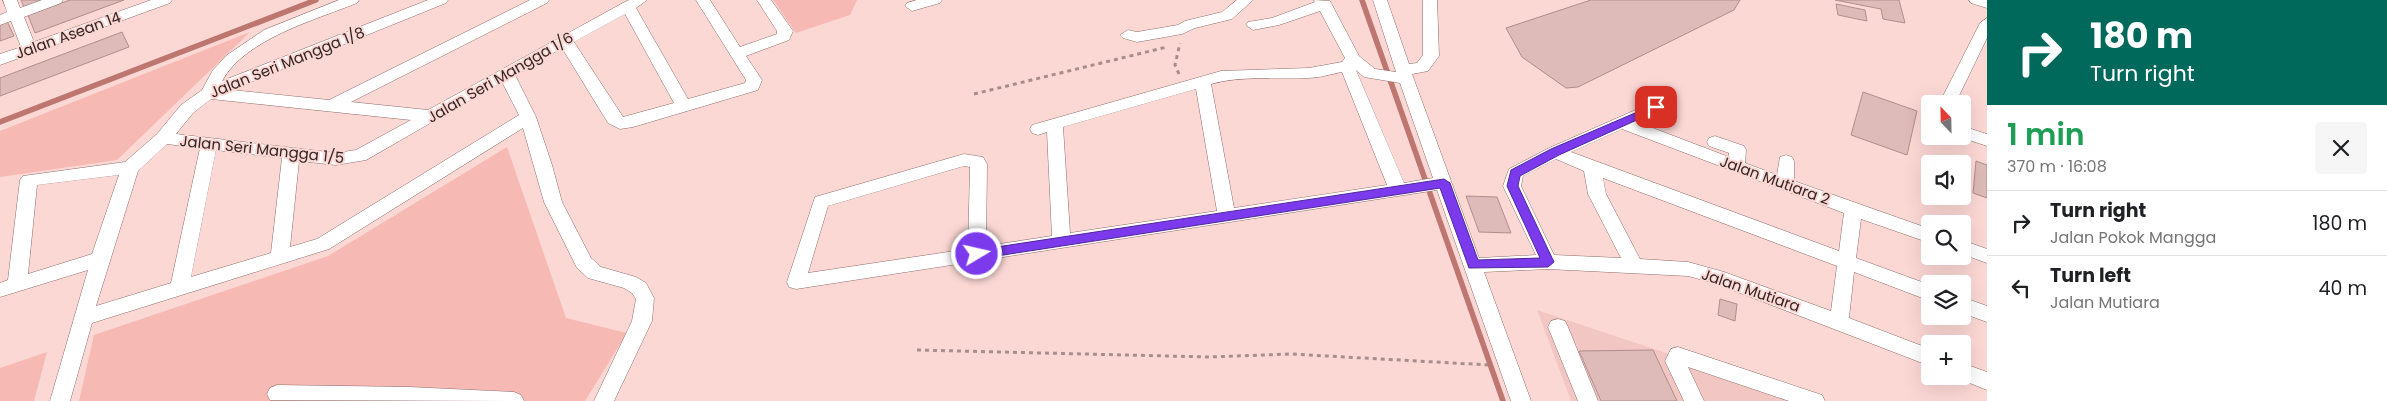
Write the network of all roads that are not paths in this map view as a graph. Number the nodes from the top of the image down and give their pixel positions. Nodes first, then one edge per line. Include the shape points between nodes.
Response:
1 (56, 0) edge
2 (165, 0) edge
3 (352, 0) edge
4 (441, 0) edge
5 (542, 0) edge
6 (703, 0) edge
7 (764, 0) edge
8 (935, 0) edge
9 (1246, 0) edge
10 (1380, 0) edge
11 (1389, 0) edge
12 (1430, 0) edge
13 (1976, 0) edge
14 (1323, 2) edge
15 (634, 3) edge
16 (1987, 3) edge
17 (912, 6) dead end
18 (12, 7) edge
19 (0, 20) edge
20 (1987, 24) edge
21 (1254, 25) dead end
22 (1391, 31) junction
23 (1128, 35) dead end
24 (565, 40) junction
25 (29, 50) junction
26 (737, 54) junction
27 (0, 60) edge
28 (1350, 63) junction
29 (506, 74) junction
30 (1402, 76) junction
31 (1203, 82) junction
32 (208, 94) junction
33 (1952, 95) edge
34 (332, 105) junction
35 (684, 106) junction
36 (1656, 107) dead end
37 (431, 116) junction
38 (528, 117) junction
39 (1621, 122) junction
40 (1971, 135) edge
41 (163, 138) junction
42 (1987, 140) edge
43 (1714, 142) dead end
44 (210, 145) junction
45 (1555, 152) junction
46 (291, 155) junction
47 (360, 156) joint
48 (1786, 161) dead end
49 (1736, 166) junction
50 (1592, 167) junction
51 (130, 168) junction
52 (1431, 185) junction
53 (1786, 185) junction
54 (1398, 190) junction
55 (1853, 209) junction
56 (1227, 216) junction
57 (1921, 233) edge
58 (1061, 241) junction
59 (1971, 251) edge
60 (977, 254) junction
61 (280, 256) junction
62 (1987, 256) edge
63 (100, 259) junction
64 (1548, 262) junction
65 (1845, 263) junction
66 (1473, 265) junction
67 (1634, 265) junction
68 (8, 287) edge
69 (179, 288) junction
70 (1921, 290) edge
71 (1971, 308) edge
72 (1987, 314) edge
73 (83, 318) junction
74 (1839, 322) junction
75 (1558, 327) dead end
76 (1921, 354) edge
77 (1971, 375) edge
78 (1987, 381) edge
79 (277, 394) dead end
80 (408, 398) edge
81 (60, 401) edge
82 (514, 401) edge
83 (604, 401) edge
84 (1521, 401) edge
85 (1588, 401) edge
86 (1694, 401) edge
87 (1815, 401) edge

1 - 18 street
2 - 25 street, Jalan Asean 14
3 - 32 street via 248,44 215,76
4 - 32 street, Jalan Seri Mangga 1/8
5 - 34 street
6 - 26 street
7 - 26 street via 785,31 784,37
8 - 17 street
9 - 23 street via 1228,16 1190,24 1182,29 1137,37
10 - 22 street
11 - 22 street
12 - 30 street via 1431,56 1422,67
13 - 16 street
14 - 21 street via 1274,22
14 - 28 street
15 - 24 street, Jalan Seri Mangga 1/6
15 - 35 street
18 - 19 street
18 - 25 street
20 - 33 street
22 - 30 street
24 - 29 street, Jalan Seri Mangga 1/6
24 - 35 street via 614,119 620,123
25 - 27 street, Jalan Asean 14
26 - 35 street via 754,80 752,86
28 - 30 street via 1370,72
28 - 31 street via 1309,73 1237,74
28 - 54 street
29 - 37 street, Jalan Seri Mangga 1/6
29 - 38 street
30 - 52 street
31 - 56 street
31 - 58 street via 1047,127
32 - 34 street
32 - 41 street, Jalan Seri Mangga 1/8 via 187,109
34 - 37 street
36 - 39 street
37 - 47 street, Jalan Seri Mangga 1/6
38 - 61 street via 336,237
38 - 83 street via 552,202 584,263 595,273 629,282 639,288 644,298 642,321
39 - 45 street
39 - 49 street, Jalan Mutiara 2
40 - 42 street
41 - 44 street, Jalan Seri Mangga 1/5
41 - 51 street, Jalan Seri Mangga 1/8
43 - 49 street via 1738,150
44 - 46 street, Jalan Seri Mangga 1/5
44 - 69 street
45 - 50 street
45 - 64 street via 1522,168 1512,179 1512,186
46 - 47 street, Jalan Seri Mangga 1/5 via 336,159
46 - 61 street
48 - 53 street
49 - 53 street, Jalan Mutiara 2
50 - 65 street
50 - 67 street via 1597,194
51 - 63 street, Jalan Seri Mangga 1/8
51 - 68 street via 29,180
52 - 54 street
52 - 66 street
53 - 55 street, Jalan Mutiara 2
54 - 56 street
55 - 57 street, Jalan Mutiara 2
55 - 65 street
56 - 58 street
58 - 60 street
59 - 62 street
60 - 60 street via 806,281 796,282 821,202 964,160 979,164
61 - 69 street
63 - 68 street
63 - 73 street, Jalan Seri Mangga 1/8
64 - 66 street, Jalan Mutiara
64 - 67 street, Jalan Mutiara
65 - 70 street
65 - 74 street
66 - 84 street
67 - 74 street, Jalan Mutiara via 1703,272
69 - 73 street
71 - 72 street
73 - 81 street, Jalan Seri Mangga 1/8
74 - 76 street, Jalan Mutiara
75 - 85 street
77 - 78 street
79 - 80 street
80 - 82 street
86 - 87 street via 1675,361 1678,354

